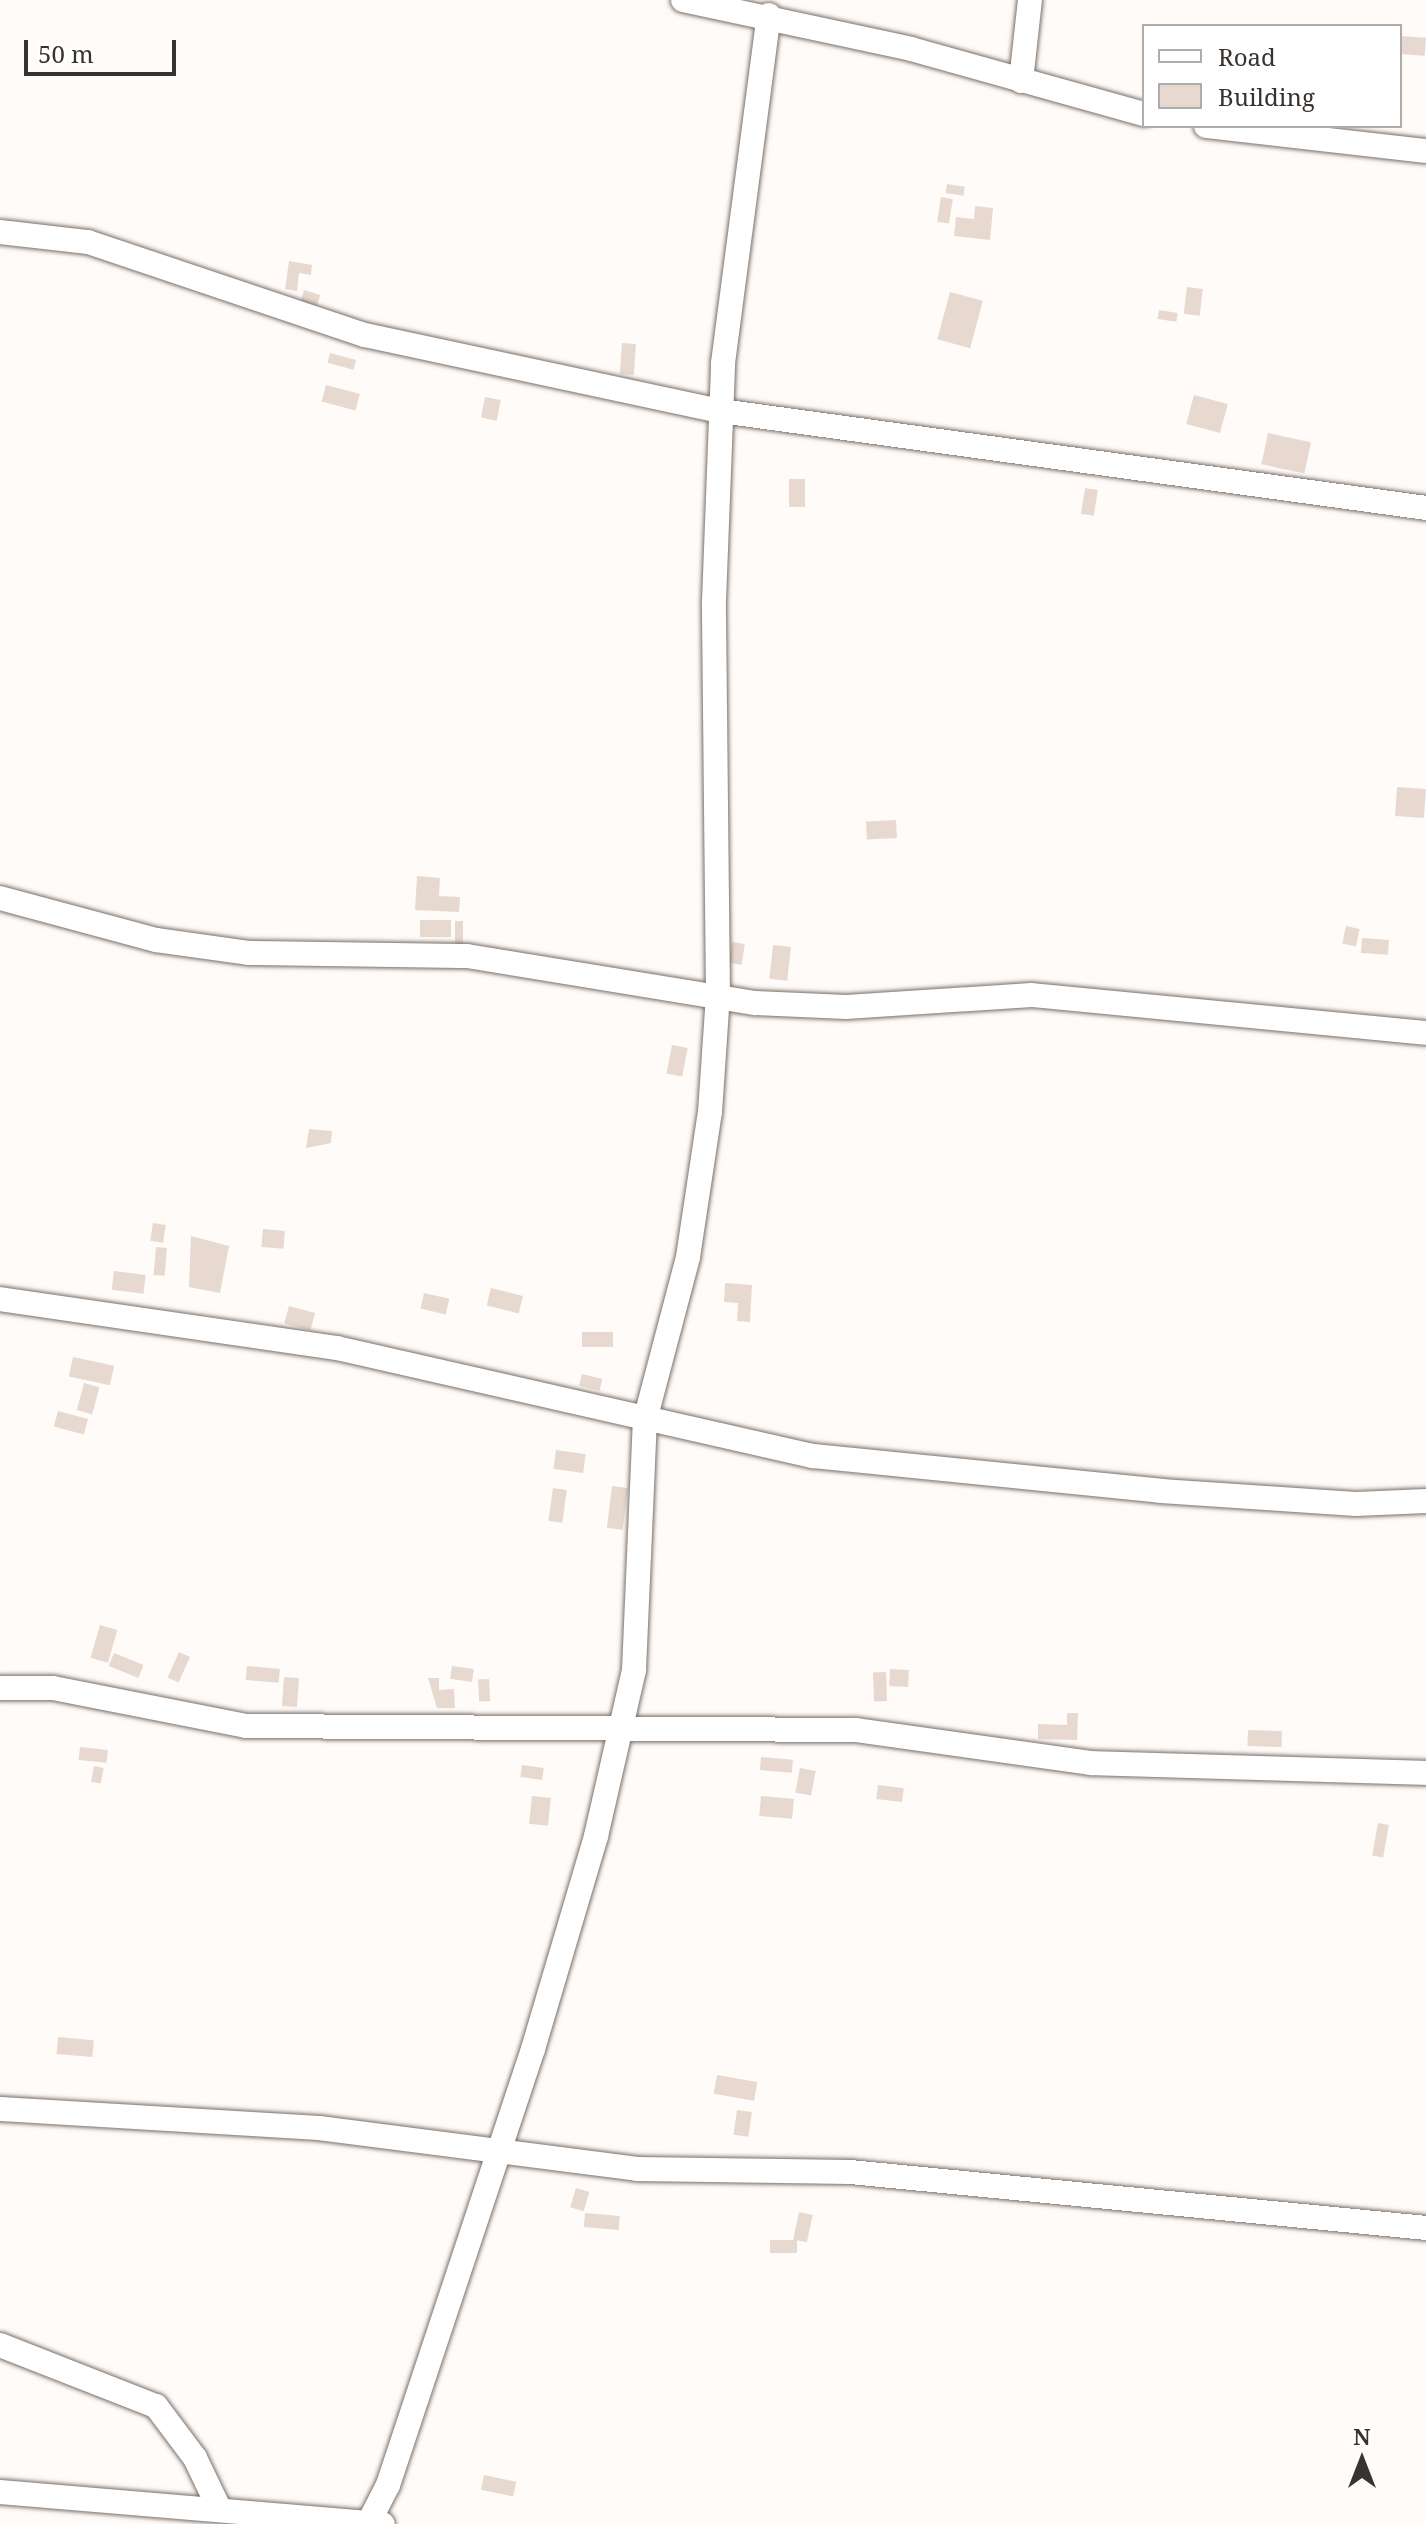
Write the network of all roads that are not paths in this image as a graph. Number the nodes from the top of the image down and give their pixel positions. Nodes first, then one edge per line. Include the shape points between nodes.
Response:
1 (683, 0) edge
2 (1030, 0) edge
3 (769, 15) junction
4 (1021, 81) junction
5 (1142, 113) edge
6 (1224, 128) edge
7 (1426, 151) edge
8 (0, 232) edge
9 (721, 411) junction
10 (1426, 508) edge
11 (0, 898) edge
12 (718, 996) junction
13 (1426, 1033) edge
14 (0, 1299) edge
15 (645, 1420) junction
16 (1426, 1501) edge
17 (0, 1688) edge
18 (625, 1725) junction
19 (1426, 1773) edge
20 (0, 2109) edge
21 (501, 2150) junction
22 (1426, 2228) edge
23 (0, 2345) edge
24 (0, 2492) edge
25 (218, 2506) junction
26 (374, 2523) edge

1 - 3 street
2 - 4 street
3 - 4 street
3 - 9 street via 739,200
4 - 5 street
6 - 7 street
8 - 9 street via 88,242 365,335
9 - 10 street
9 - 12 street via 714,601
11 - 12 street via 219,949 467,956
12 - 13 street via 846,1007 1032,995
12 - 15 street via 691,1242
14 - 15 street via 337,1348
15 - 16 street via 813,1456 1161,1491 1356,1504
15 - 18 street via 644,1559
17 - 18 street via 53,1688 246,1726
18 - 19 street via 856,1730 1091,1763
18 - 21 street
20 - 21 street via 319,2128
21 - 22 street via 637,2169 850,2172
21 - 26 street
23 - 25 street via 156,2406 195,2458
24 - 25 street
25 - 26 street

